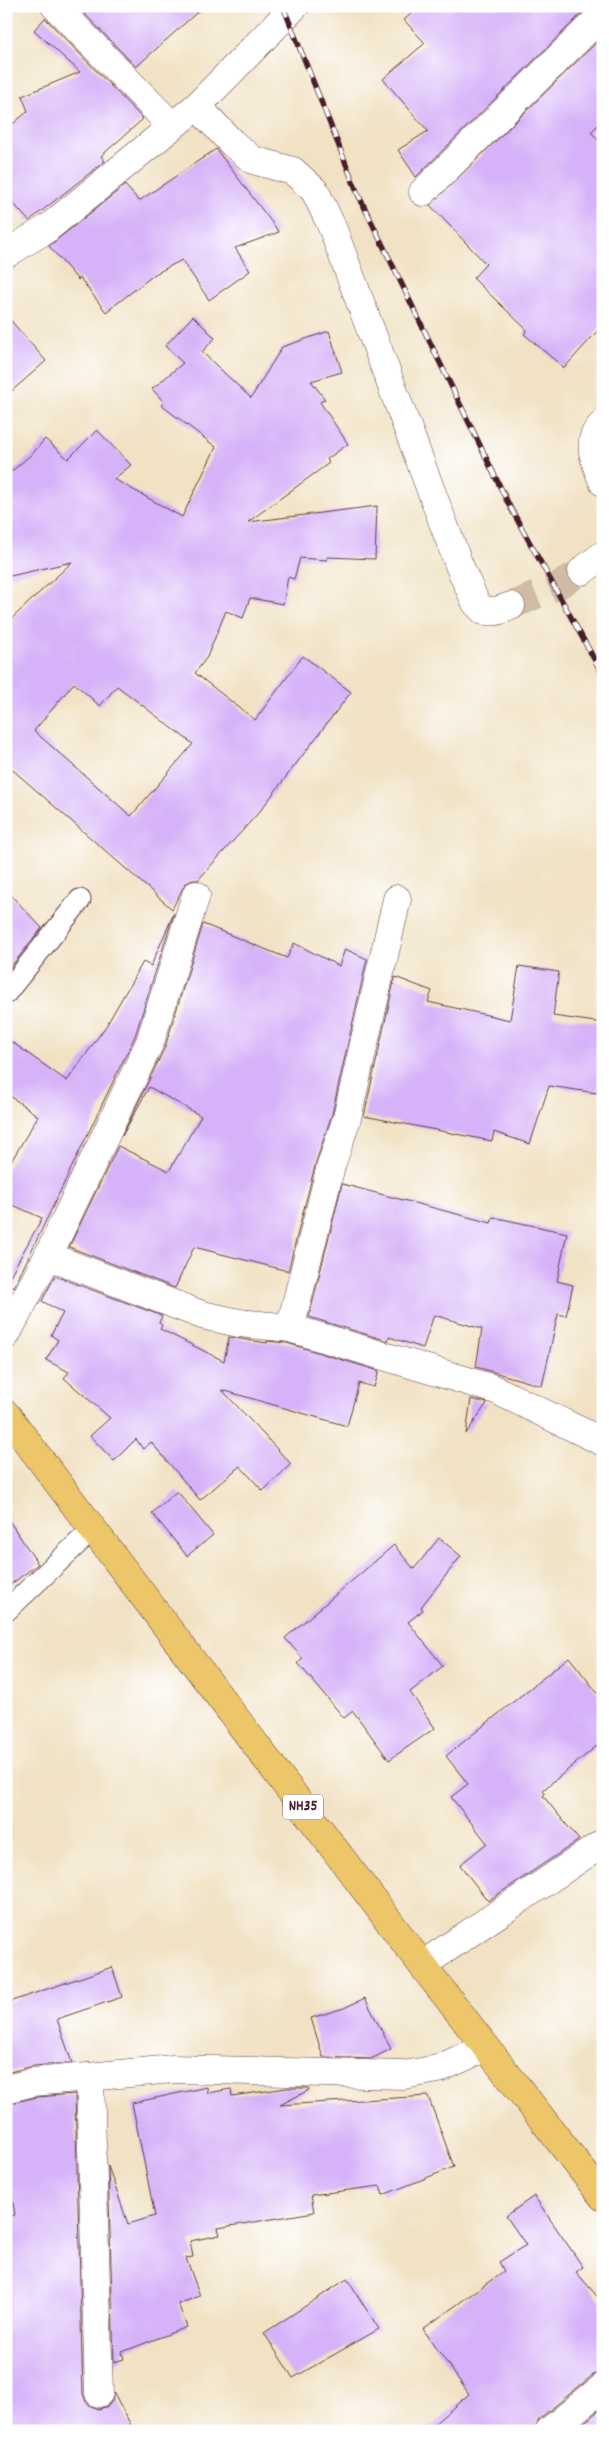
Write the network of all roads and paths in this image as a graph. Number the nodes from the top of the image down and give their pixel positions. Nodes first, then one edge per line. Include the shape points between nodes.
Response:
1 (55, 6) edge
2 (295, 6) edge
3 (600, 23) edge
4 (197, 106) junction
5 (172, 126) junction
6 (423, 192) dead end
7 (6, 254) edge
8 (603, 424) edge
9 (603, 482) edge
10 (511, 606) tunnel mouth
11 (196, 895) dead end
12 (80, 900) dead end
13 (397, 900) dead end
14 (6, 993) edge
15 (48, 1256) junction
16 (290, 1328) junction
17 (6, 1334) edge
18 (6, 1414) edge
19 (603, 1442) edge
20 (94, 1529) junction
21 (6, 1611) edge
22 (603, 1843) edge
23 (422, 1965) junction
24 (486, 2048) junction
25 (90, 2077) junction
26 (6, 2089) edge
27 (603, 2197) edge
28 (603, 2387) edge
29 (99, 2394) dead end
30 (549, 2431) edge

1 - 5 street
2 - 4 street
3 - 6 street
4 - 5 street
4 - 10 street via 232,143 254,160 293,171 315,191 332,227 476,603 484,611
5 - 7 street via 48,228
8 - 9 street via 591,442
11 - 15 street via 150,1042
12 - 14 lane
13 - 16 street via 347,1118 331,1166
15 - 16 street via 202,1315 239,1323
15 - 17 street
16 - 19 street via 494,1389
18 - 20 highway, NH35
20 - 21 lane
20 - 23 highway, NH35
22 - 23 street
23 - 24 highway, NH35
24 - 25 street via 438,2069 404,2074 174,2069
24 - 27 highway, NH35
25 - 26 street via 34,2082
25 - 29 street
28 - 30 street

